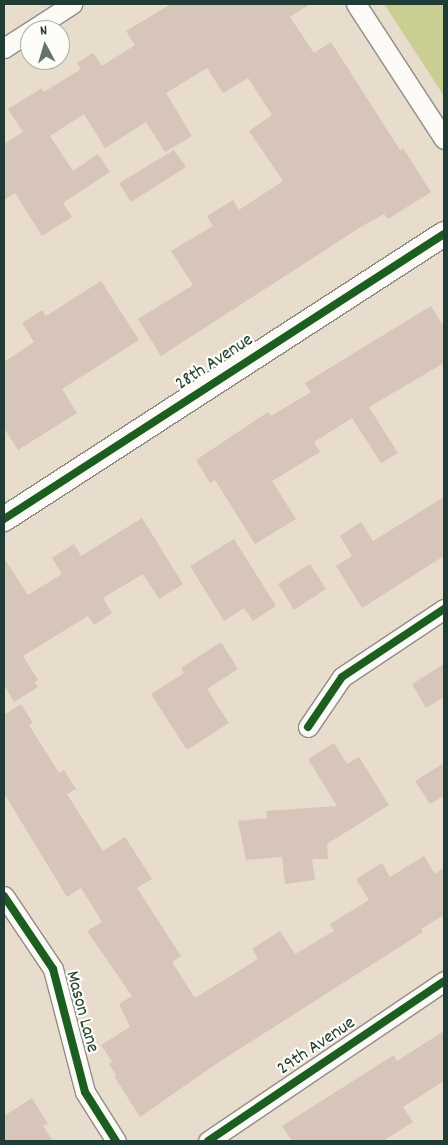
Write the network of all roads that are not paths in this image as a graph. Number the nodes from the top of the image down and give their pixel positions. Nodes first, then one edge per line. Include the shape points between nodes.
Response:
1 (72, 4) edge
2 (356, 4) edge
3 (48, 20) edge
4 (20, 38) edge
5 (4, 48) edge
6 (444, 139) edge
7 (444, 234) edge
8 (4, 519) edge
9 (444, 610) edge
10 (308, 727) dead end
11 (6, 905) edge
12 (444, 981) edge
13 (116, 1141) edge
14 (208, 1141) edge

1 - 3 street
2 - 6 street
4 - 5 street
7 - 8 street, 28th Avenue
9 - 10 street via 342,677
11 - 13 street, Mason Lane via 53,969 85,1092
12 - 14 street, 29th Avenue

